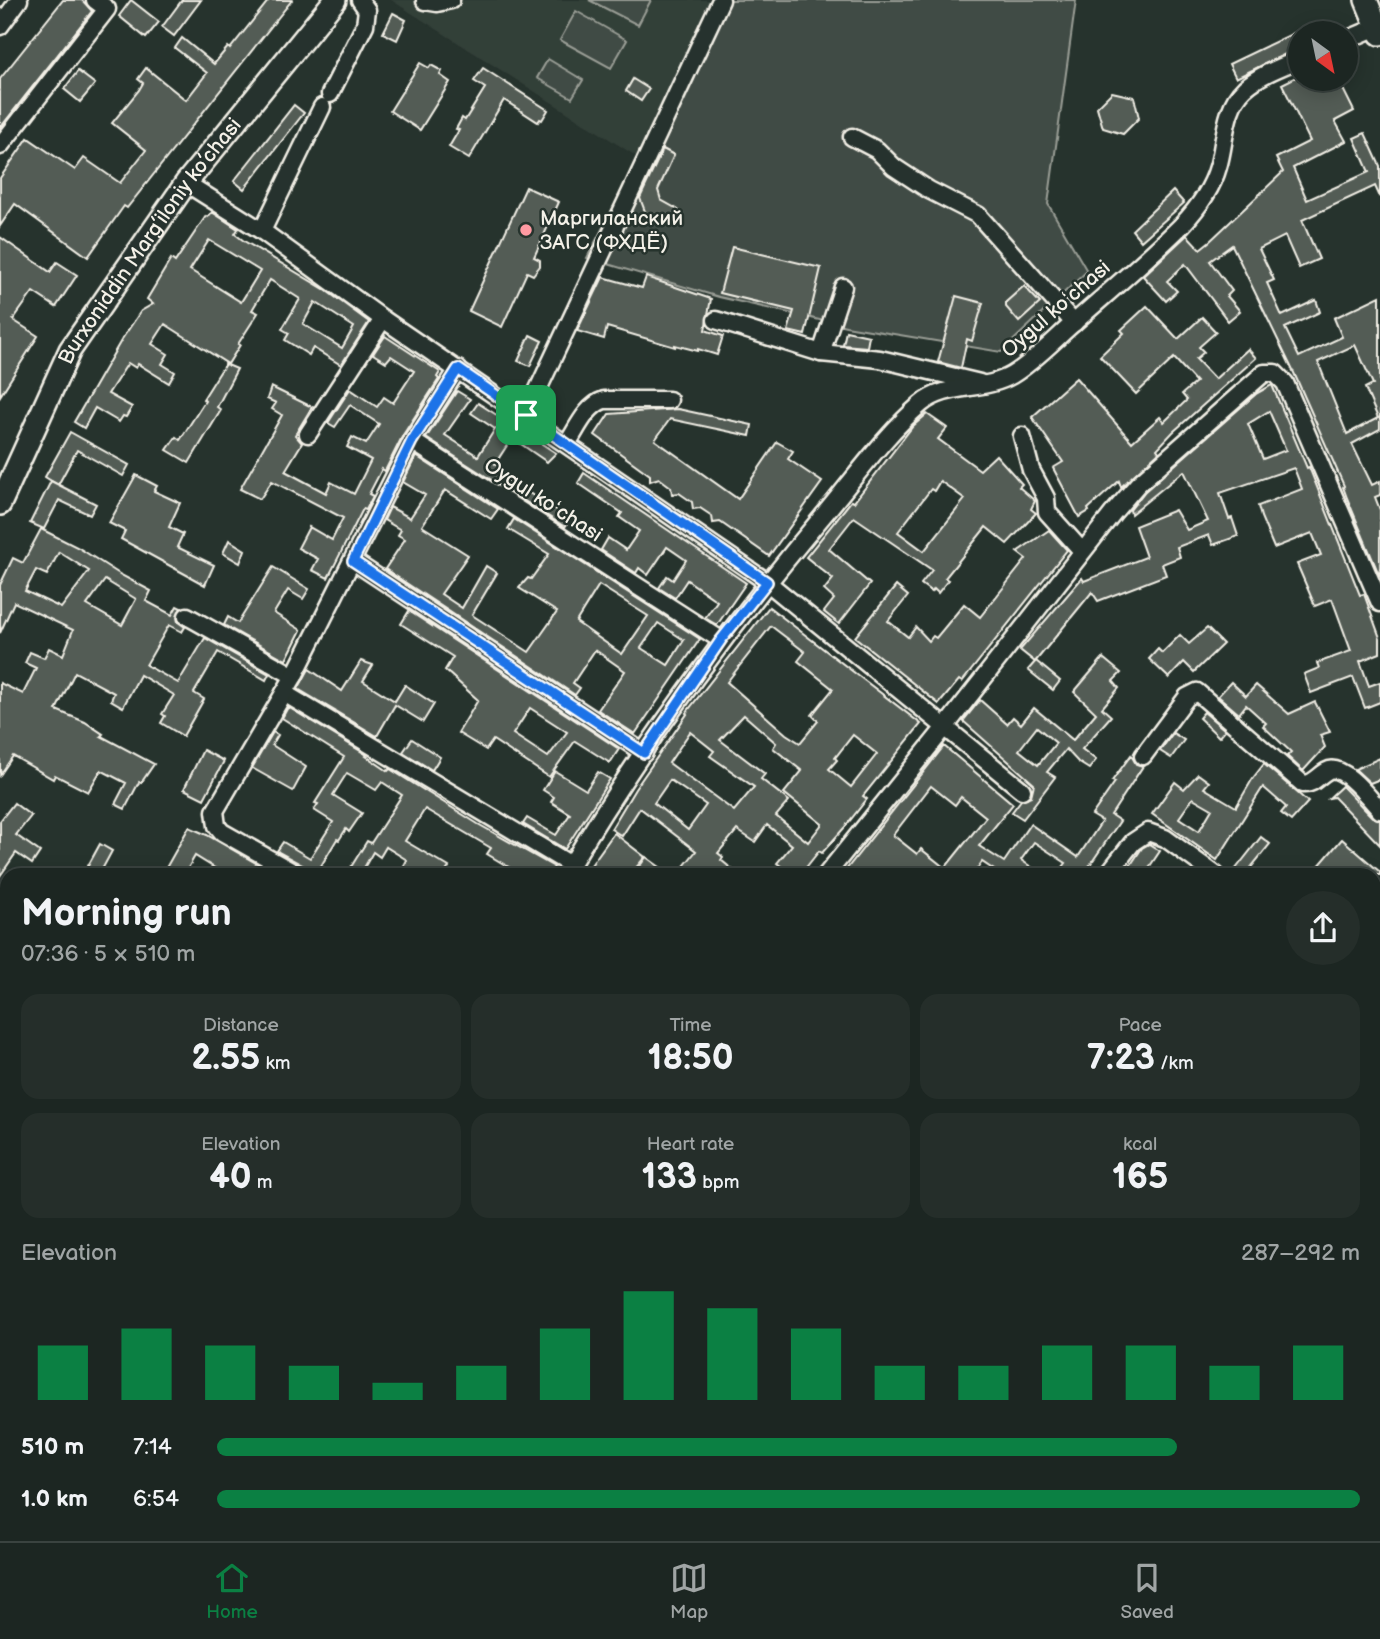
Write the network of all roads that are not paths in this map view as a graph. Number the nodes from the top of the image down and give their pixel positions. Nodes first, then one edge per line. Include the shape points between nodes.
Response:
1 (19, 0) edge
2 (335, 0) edge
3 (360, 0) edge
4 (451, 0) edge
5 (721, 0) edge
6 (1366, 0) edge
7 (425, 1) edge
8 (105, 3) edge
9 (0, 26) edge
10 (1378, 31) edge
11 (1358, 37) edge
12 (1288, 64) edge
13 (852, 136) dead end
14 (0, 146) edge
15 (186, 183) junction
16 (262, 232) junction
17 (843, 286) dead end
18 (383, 319) junction
19 (716, 320) dead end
20 (1074, 323) junction
21 (821, 353) junction
22 (925, 368) junction
23 (458, 369) junction
24 (989, 385) junction
25 (931, 397) junction
26 (669, 400) dead end
27 (526, 415) junction
28 (309, 434) dead end
29 (1022, 436) dead end
30 (412, 441) junction
31 (567, 444) junction
32 (0, 504) edge
33 (1082, 551) junction
34 (353, 561) junction
35 (767, 582) junction
36 (1380, 603) edge
37 (187, 617) dead end
38 (721, 640) junction
39 (294, 676) junction
40 (285, 693) junction
41 (946, 726) junction
42 (644, 753) junction
43 (1143, 756) dead end
44 (1022, 790) dead end
45 (1380, 810) edge
46 (286, 868) edge
47 (565, 868) edge
48 (569, 868) edge
49 (832, 868) edge
50 (1113, 868) edge
51 (1206, 868) edge

1 - 9 street
2 - 15 main road, Burxoniddin Marg’iloniy ko’chasi
3 - 16 street via 367,10 365,25
4 - 7 street
5 - 27 street
6 - 10 main road
8 - 14 street
10 - 11 street
12 - 20 street, Oygul koʻchasi via 1244,89 1229,113 1218,169 1198,206 1160,247
13 - 20 street via 929,190 978,215
15 - 16 street
15 - 32 main road, Burxoniddin Marg’iloniy ko’chasi via 70,350
16 - 18 street
17 - 21 street
18 - 23 street
18 - 28 street
19 - 21 street
20 - 24 street, Oygul koʻchasi via 1022,369
21 - 22 street
22 - 24 street
22 - 25 street via 935,380
23 - 27 street
23 - 30 street
24 - 25 street, Oygul koʻchasi
25 - 35 street, Oygul koʻchasi via 900,425
26 - 31 street via 598,402
27 - 31 street
29 - 33 street via 1047,512
30 - 34 street
30 - 38 street, Oygul koʻchasi
31 - 35 street
33 - 36 street via 1138,484 1257,377 1270,372 1284,383
33 - 41 street
34 - 39 street
34 - 42 street
35 - 38 street, Oygul koʻchasi
35 - 41 street
37 - 39 street
38 - 42 street, Oygul koʻchasi
39 - 40 street
40 - 46 street via 218,802 214,818 222,832
40 - 47 street, Oygul koʻchasi
41 - 44 street
41 - 49 street
42 - 48 street, Oygul koʻchasi
43 - 45 street via 1187,697 1197,692 1303,784 1337,769
50 - 51 street via 1147,832 1165,838

